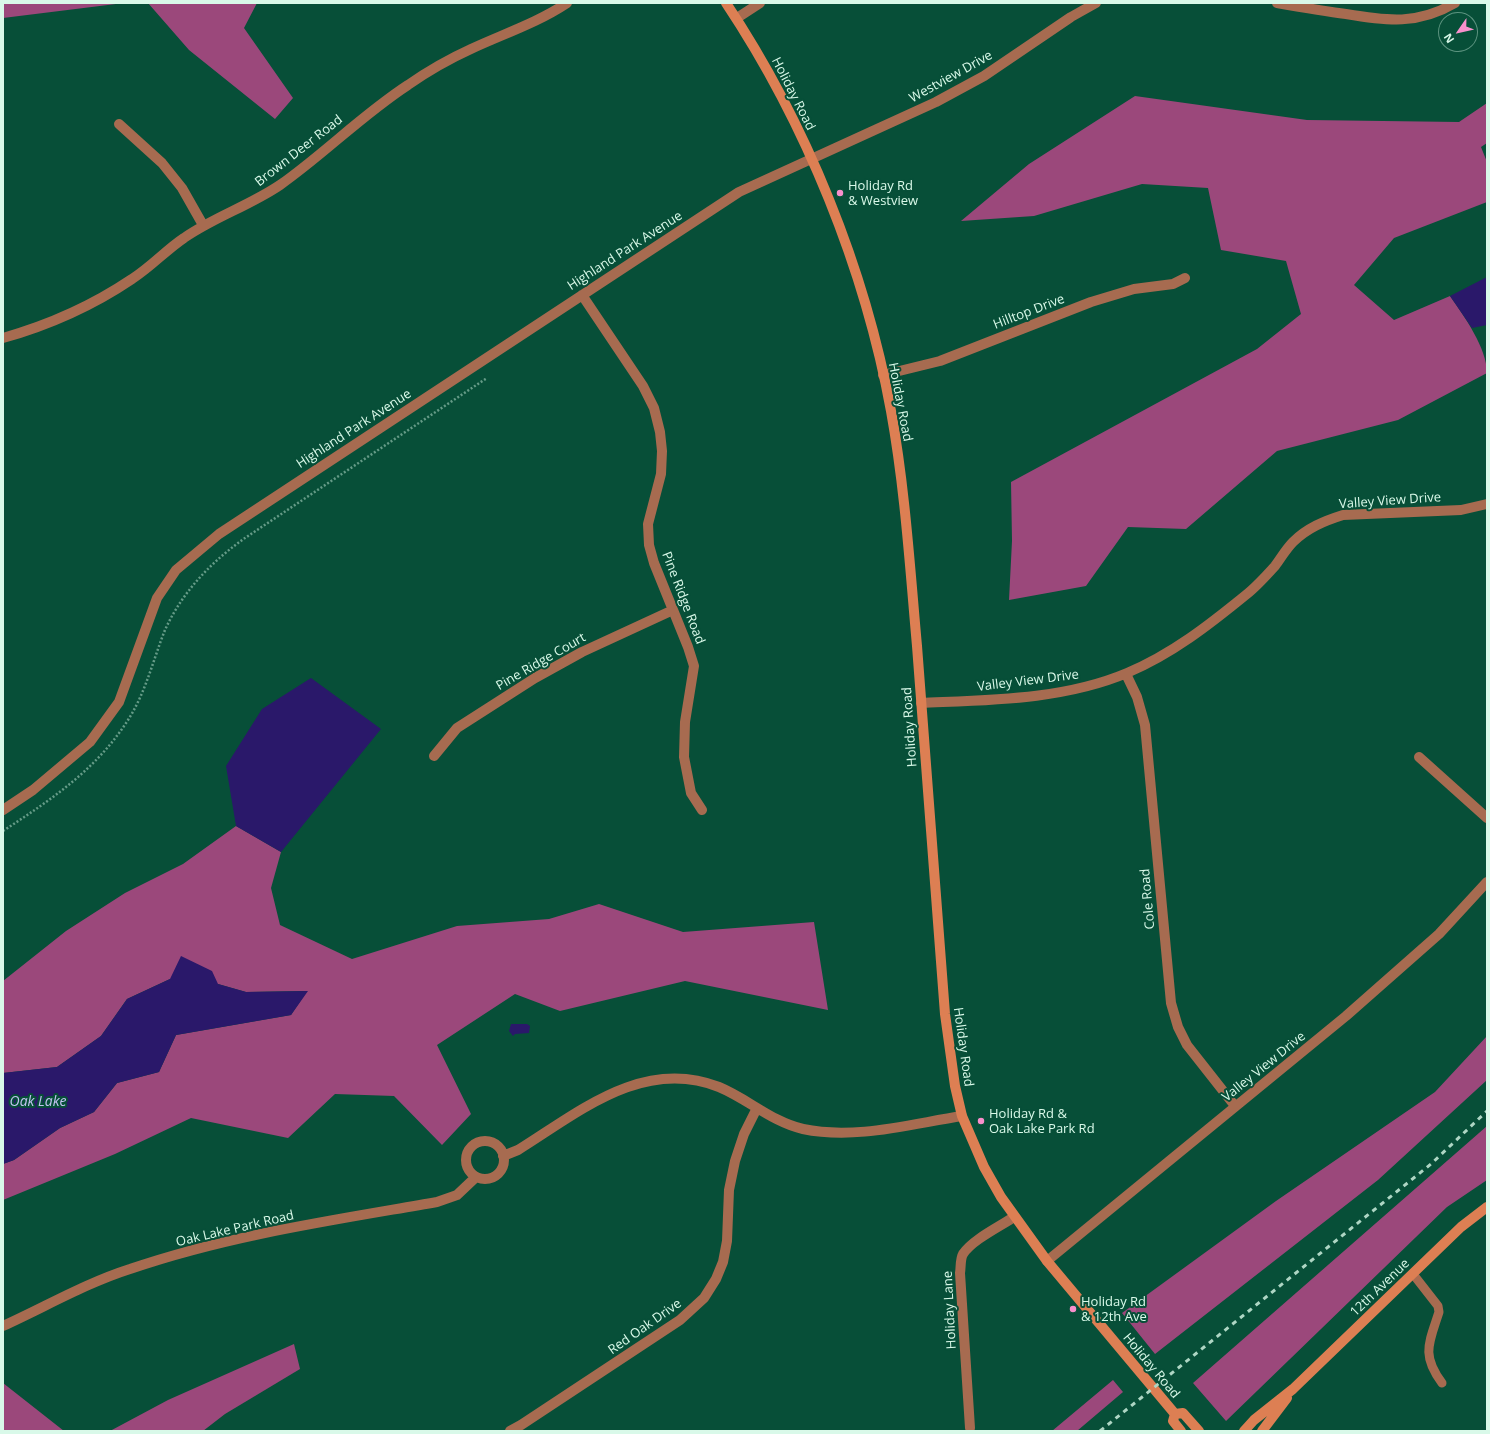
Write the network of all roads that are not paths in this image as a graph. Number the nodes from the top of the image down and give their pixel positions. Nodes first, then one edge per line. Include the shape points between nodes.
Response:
1 (567, 3) edge
2 (726, 3) edge
3 (760, 3) edge
4 (1096, 3) edge
5 (1277, 3) edge
6 (1455, 3) edge
7 (737, 18) junction
8 (119, 124) dead end
9 (812, 159) junction
10 (203, 225) junction
11 (1185, 278) dead end
12 (582, 295) junction
13 (3, 338) edge
14 (883, 375) junction
15 (1487, 504) edge
16 (673, 610) junction
17 (1126, 674) junction
18 (921, 703) junction
19 (434, 756) dead end
20 (1419, 757) dead end
21 (3, 810) edge
22 (702, 810) dead end
23 (1487, 818) edge
24 (1487, 882) edge
25 (1236, 1106) junction
26 (757, 1108) junction
27 (962, 1116) junction
28 (503, 1156) junction
29 (476, 1177) junction
30 (1487, 1208) edge
31 (1014, 1217) junction
32 (1047, 1261) junction
33 (1413, 1274) junction
34 (3, 1326) edge
35 (1442, 1383) dead end
36 (1294, 1389) junction
37 (1175, 1414) junction
38 (970, 1428) dead end
39 (510, 1431) edge
40 (1181, 1431) edge
41 (1198, 1431) edge
42 (1244, 1431) edge
43 (1262, 1431) edge

1 - 10 street, Brown Deer Road via 442,64 375,108 281,184 256,200
2 - 7 street, Holiday Road
3 - 7 street
4 - 9 street, Westview Drive via 984,76 936,102
5 - 6 street via 1399,20 1434,14
7 - 9 street, Holiday Road via 774,82
8 - 10 street via 162,163 182,188
9 - 12 street, Highland Park Avenue via 739,192
9 - 14 street, Holiday Road via 854,267
10 - 13 street, Brown Deer Road via 183,238 134,279 106,295 68,316
11 - 14 street, Hilltop Drive via 1173,284 1134,289 1091,302 940,361
12 - 16 street, Pine Ridge Road via 643,386 654,408 662,451 661,474 648,524 649,545
12 - 21 street, Highland Park Avenue via 219,534 176,570 157,598 119,702 107,719 90,742 33,790
14 - 18 street, Holiday Road via 891,411 906,520
15 - 17 street, Valley View Drive via 1461,510 1343,515 1326,520 1308,529 1292,542 1274,567 1254,588 1189,640
16 - 19 street, Pine Ridge Court via 582,652 535,678 457,728
16 - 22 street, Pine Ridge Road via 694,666 685,722 684,757 691,792
17 - 18 street, Valley View Drive via 1072,690 1044,694
17 - 25 street, Cole Road via 1137,696 1146,725 1171,1003 1178,1027 1187,1045
18 - 27 street, Holiday Road via 945,1014 951,1064
20 - 23 street
24 - 25 street, Valley View Drive via 1439,934 1346,1016
25 - 32 street, Valley View Drive
26 - 27 street via 783,1122 802,1128 850,1133
26 - 28 street via 718,1086 694,1080 669,1078 644,1081 603,1097 518,1150
26 - 39 street, Red Oak Drive via 744,1134 735,1161 729,1190 727,1241 723,1262 704,1298 680,1320 522,1426
27 - 31 street, Holiday Road via 984,1166
28 - 29 street via 503,1165 496,1175 484,1179
28 - 29 street via 493,1143 487,1141 475,1144 470,1148 466,1159 469,1170
29 - 34 street, Oak Lake Park Road via 457,1195 437,1202 259,1235 129,1269
30 - 33 street, 12th Avenue via 1461,1227
31 - 32 street, Holiday Road
31 - 38 street, Holiday Lane via 980,1239 963,1254 960,1273
32 - 37 street, Holiday Road
33 - 35 lane via 1438,1306 1439,1312 1428,1351 1429,1361
33 - 36 street, 12th Avenue
36 - 42 street, 12th Avenue
36 - 43 street, 12th Avenue
37 - 40 street, Holiday Road via 1173,1421
37 - 41 street, Holiday Road via 1183,1413

